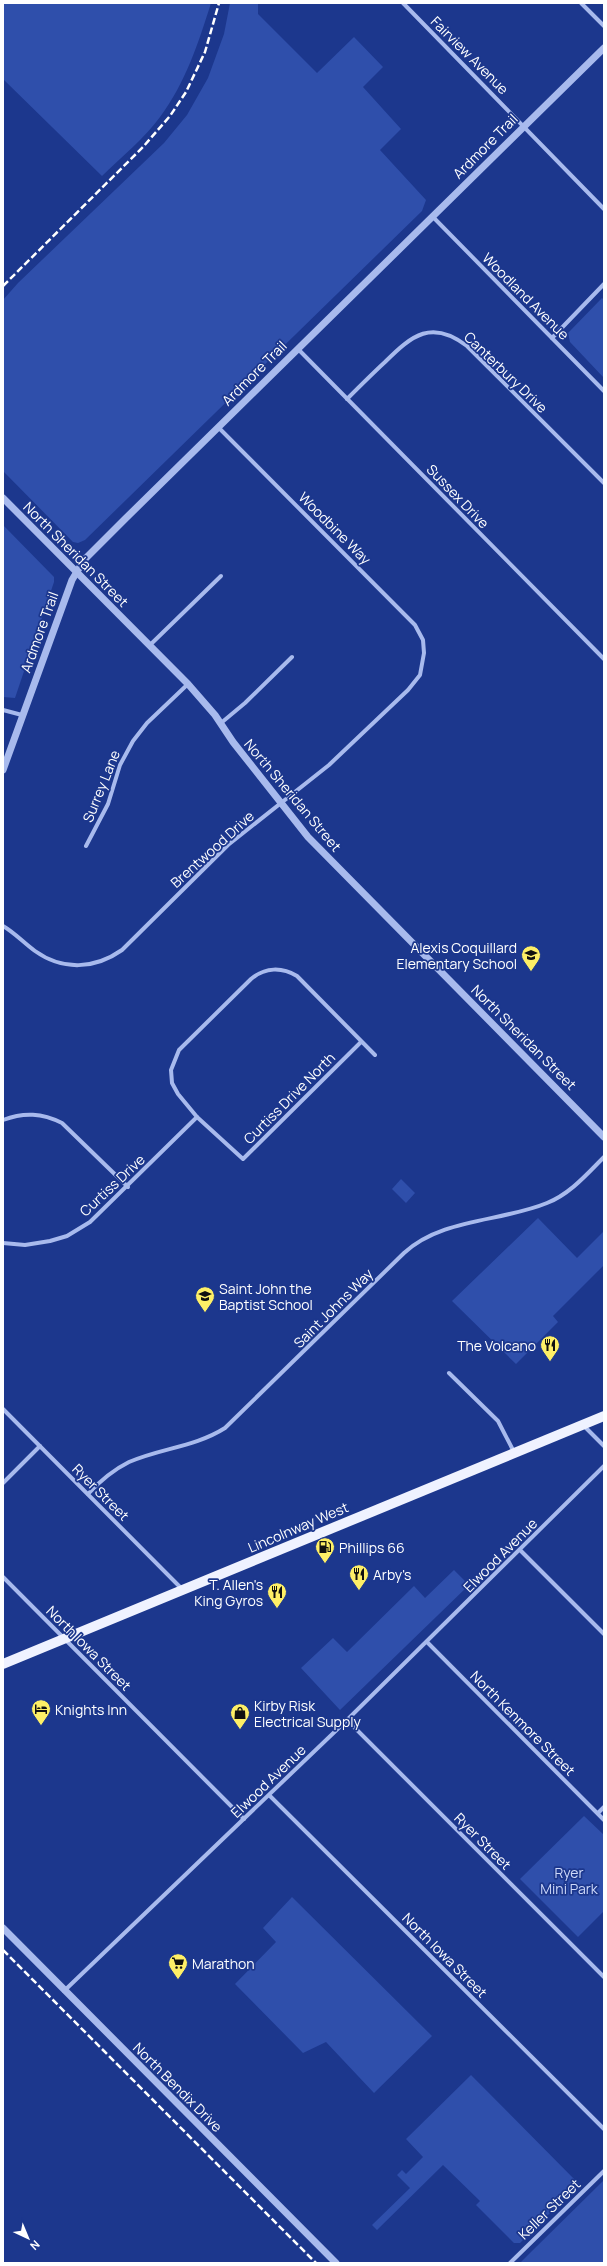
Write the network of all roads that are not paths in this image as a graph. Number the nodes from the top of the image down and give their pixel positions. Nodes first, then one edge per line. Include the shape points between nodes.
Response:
1 (403, 3) edge
2 (581, 3) edge
3 (604, 26) edge
4 (604, 48) edge
5 (524, 126) junction
6 (604, 209) edge
7 (433, 217) junction
8 (604, 284) edge
9 (552, 338) junction
10 (298, 348) junction
11 (604, 391) edge
12 (347, 399) junction
13 (218, 427) junction
14 (604, 483) edge
15 (3, 498) edge
16 (76, 572) junction
17 (221, 576) dead end
18 (150, 645) junction
19 (424, 653) joint
20 (292, 657) dead end
21 (604, 659) edge
22 (188, 684) junction
23 (3, 710) edge
24 (22, 715) junction
25 (221, 723) junction
26 (3, 770) edge
27 (281, 804) junction
28 (86, 846) dead end
29 (3, 926) edge
30 (361, 1042) junction
31 (376, 1055) dead end
32 (197, 1117) junction
33 (3, 1120) edge
34 (604, 1136) edge
35 (604, 1157) edge
36 (128, 1186) junction
37 (3, 1243) edge
38 (449, 1373) dead end
39 (3, 1409) edge
40 (604, 1416) edge
41 (582, 1425) junction
42 (40, 1446) junction
43 (604, 1446) edge
44 (514, 1453) junction
45 (604, 1466) edge
46 (3, 1483) edge
47 (88, 1494) junction
48 (520, 1550) junction
49 (3, 1577) edge
50 (183, 1590) junction
51 (604, 1634) edge
52 (64, 1639) junction
53 (427, 1642) junction
54 (3, 1664) edge
55 (347, 1720) junction
56 (270, 1796) junction
57 (604, 1807) edge
58 (598, 1814) junction
59 (244, 1819) junction
60 (604, 1820) edge
61 (3, 1928) edge
62 (604, 1977) edge
63 (64, 1991) junction
64 (604, 2129) edge
65 (604, 2171) edge
66 (336, 2263) edge
67 (510, 2263) edge

1 - 5 street, Fairview Avenue
2 - 3 street
4 - 5 street, Ardmore Trail
5 - 6 street, Fairview Avenue
5 - 7 street, Ardmore Trail
7 - 9 street, Woodland Avenue
7 - 10 street, Ardmore Trail
8 - 9 street
9 - 11 street, Woodland Avenue
10 - 12 street, Sussex Drive
10 - 13 street, Ardmore Trail
12 - 14 street, Canterbury Drive via 412,337 430,332 449,335 467,346
12 - 21 street, Sussex Drive
13 - 16 street, Ardmore Trail via 84,560
13 - 19 street, Woodbine Way via 408,617 420,632
15 - 16 street, North Sheridan Street
16 - 18 street, North Sheridan Street
16 - 24 street, Ardmore Trail
17 - 18 street
18 - 22 street, North Sheridan Street
19 - 27 street, Brentwood Drive via 420,675 408,690 329,765
20 - 25 street
22 - 25 street, North Sheridan Street
22 - 28 street, Surrey Lane via 147,723 133,741 120,765 108,804
23 - 24 street
24 - 26 street, Ardmore Trail
25 - 27 street, North Sheridan Street
27 - 29 street, Brentwood Drive via 228,845 122,950 102,962 77,966 60,963 41,955
27 - 34 street, North Sheridan Street via 318,848
30 - 31 street
30 - 32 street, Curtiss Drive North via 243,1159
30 - 32 street via 297,976 275,969 259,973 182,1046 174,1058 171,1070 172,1083
32 - 36 street, Curtiss Drive
33 - 36 street via 33,1114 43,1115 62,1123
35 - 47 street, Saint Johns Way via 575,1185 547,1203 442,1231 415,1244 225,1428 201,1441 129,1462 110,1474
36 - 37 street, Curtiss Drive via 90,1222 66,1236 25,1245
38 - 44 street via 498,1421
39 - 42 street, Ryer Street
40 - 41 main road, Lincolnway West
41 - 43 street
41 - 44 main road, Lincolnway West
42 - 46 street
42 - 47 street, Ryer Street
44 - 50 main road, Lincolnway West
45 - 48 street, Elwood Avenue
47 - 50 street, Ryer Street
48 - 51 street
48 - 53 street, Elwood Avenue
49 - 52 street, North Iowa Street
50 - 52 main road, Lincolnway West
52 - 54 main road, Lincolnway West
52 - 59 street, North Iowa Street
53 - 55 street, Elwood Avenue
53 - 58 street, North Kenmore Street
55 - 56 street, Elwood Avenue
55 - 62 street, Ryer Street
56 - 59 street, Elwood Avenue
56 - 64 street, North Iowa Street
57 - 58 street
58 - 60 street, North Kenmore Street
59 - 63 street, Elwood Avenue
61 - 63 street, North Bendix Drive
63 - 66 street, North Bendix Drive
65 - 67 street, Keller Street

